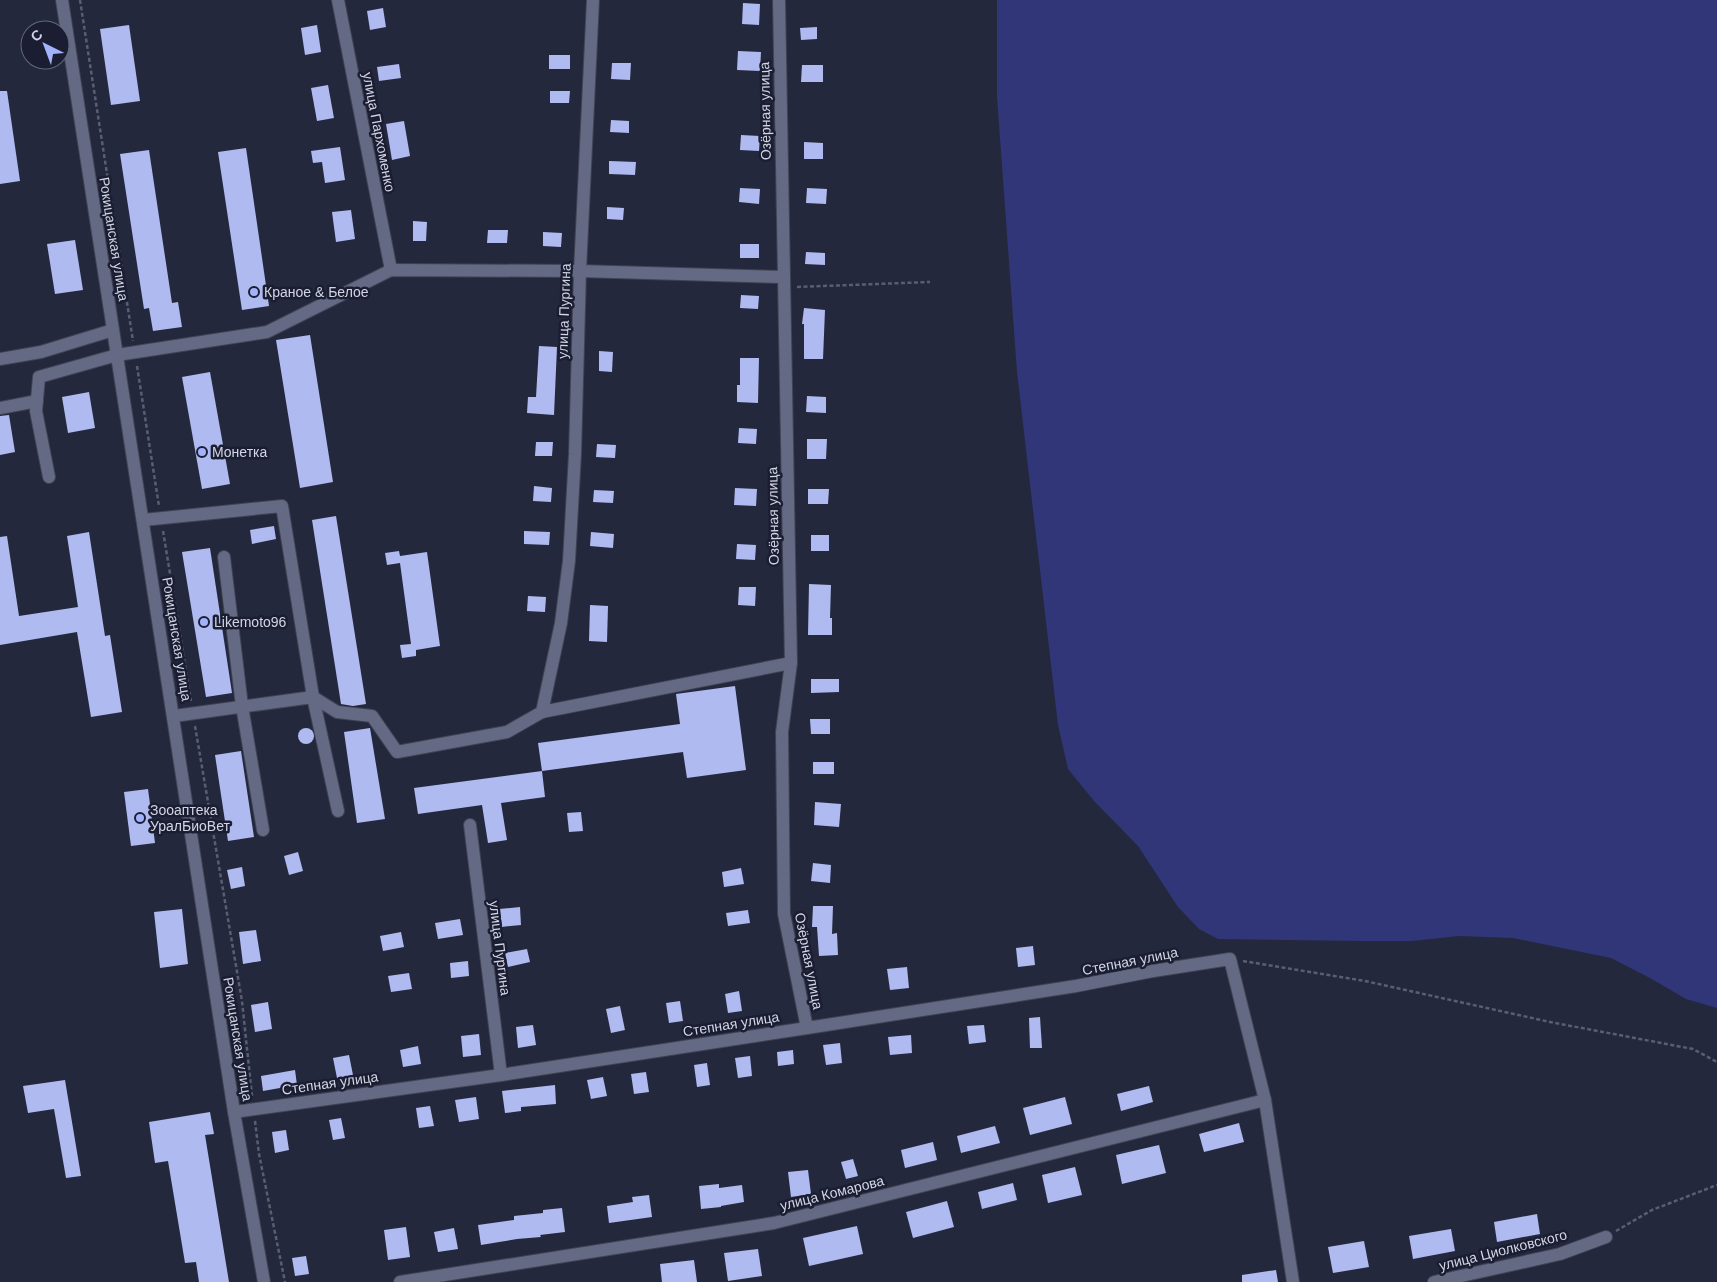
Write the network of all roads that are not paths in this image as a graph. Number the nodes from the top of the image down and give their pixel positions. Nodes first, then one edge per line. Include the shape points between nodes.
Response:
1 (62, 0) edge
2 (338, 0) edge
3 (593, 0) edge
4 (779, 0) edge
5 (391, 270) junction
6 (580, 271) junction
7 (783, 282) junction
8 (113, 330) junction
9 (117, 355) junction
10 (0, 359) edge
11 (37, 401) junction
12 (0, 408) edge
13 (48, 477) dead end
14 (143, 520) junction
15 (224, 558) dead end
16 (791, 663) junction
17 (313, 697) junction
18 (242, 706) junction
19 (542, 712) junction
20 (174, 716) junction
21 (338, 811) dead end
22 (470, 825) dead end
23 (264, 830) dead end
24 (808, 1028) junction
25 (501, 1074) junction
26 (1265, 1100) junction
27 (234, 1112) junction
28 (1606, 1237) road end
29 (264, 1282) edge
30 (400, 1282) edge
31 (1293, 1282) edge
32 (1434, 1282) edge

1 - 8 street, Рокицанская улица
2 - 5 street, улица Пархоменко
3 - 6 street, улица Пургина
4 - 7 street, Озёрная улица
5 - 6 street
5 - 9 street via 267,332
6 - 7 street
6 - 19 street, улица Пургина via 569,561 561,624
7 - 16 street, Озёрная улица
8 - 9 street, Рокицанская улица
8 - 10 street via 41,352
9 - 11 street via 39,377
9 - 14 street, Рокицанская улица
11 - 12 street
11 - 13 street
14 - 17 street via 282,506
14 - 20 street, Рокицанская улица
15 - 18 street
16 - 19 street
16 - 24 street, Озёрная улица via 782,732 784,914
17 - 18 street
17 - 19 street via 337,712 372,716 397,752 507,732
17 - 21 street
18 - 20 street
18 - 23 street
20 - 27 street, Рокицанская улица
22 - 25 street, улица Пургина
24 - 25 street, Степная улица
24 - 26 street, Степная улица via 1230,959
25 - 27 street, Степная улица
26 - 30 street, улица Комарова via 774,1223
26 - 31 street
27 - 29 street, Рокицанская улица
28 - 32 street, улица Циолковского via 1560,1254

